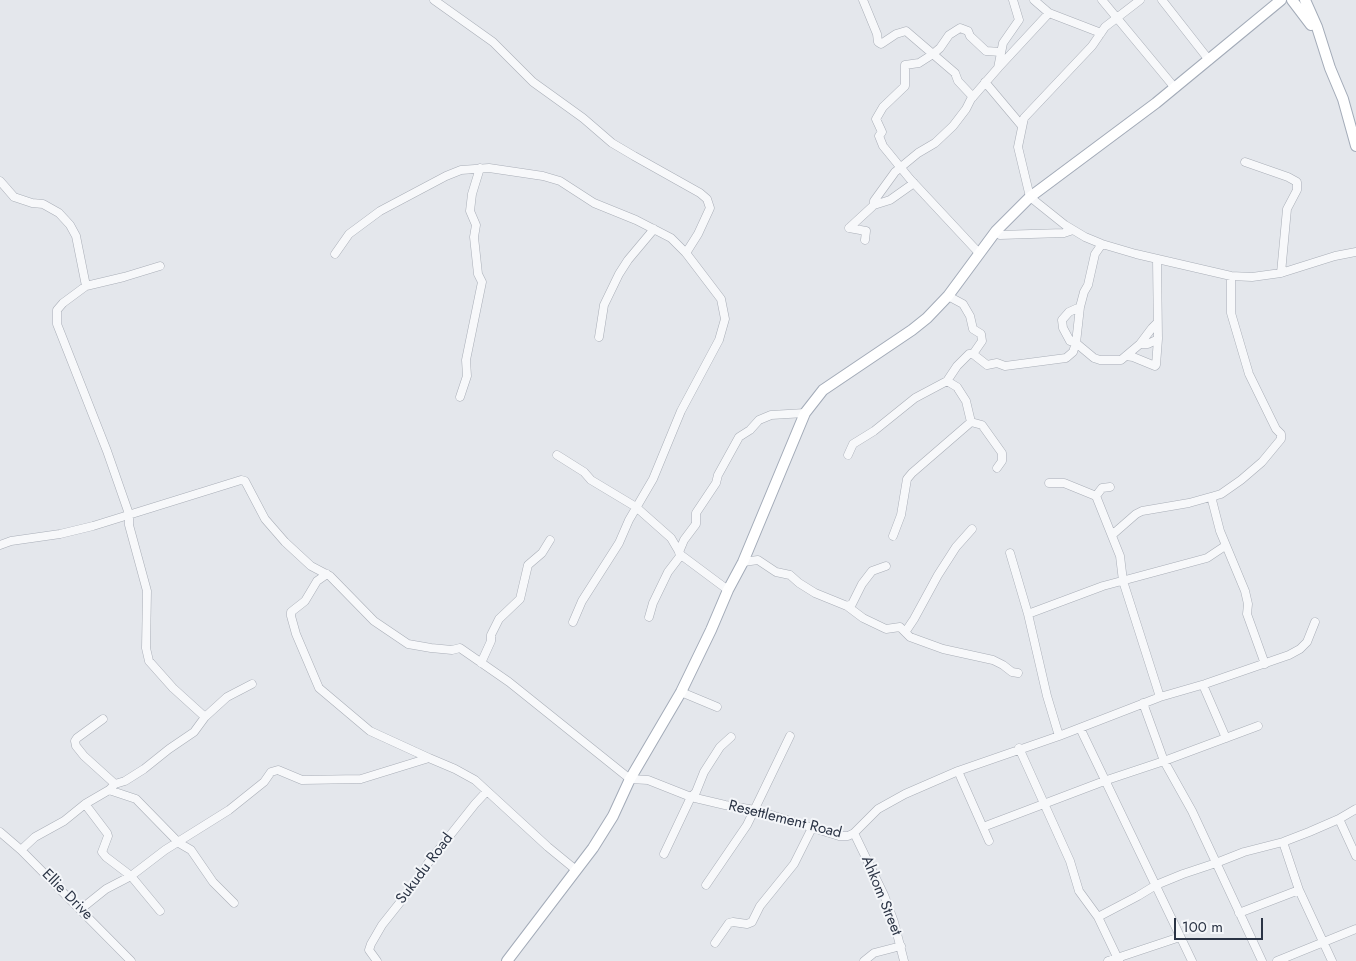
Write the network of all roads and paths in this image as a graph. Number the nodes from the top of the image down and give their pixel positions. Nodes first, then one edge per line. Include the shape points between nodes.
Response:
1 (434, 0) edge
2 (863, 0) edge
3 (1013, 0) edge
4 (1034, 0) edge
5 (1102, 0) edge
6 (1140, 0) edge
7 (1162, 0) edge
8 (1281, 0) edge
9 (1292, 0) edge
10 (1305, 0) edge
11 (1049, 13) junction
12 (1116, 18) junction
13 (1101, 33) junction
14 (1320, 42) junction
15 (1001, 52) junction
16 (933, 54) junction
17 (1209, 60) junction
18 (998, 68) junction
19 (985, 82) junction
20 (1175, 88) junction
21 (973, 97) junction
22 (1022, 126) junction
23 (1356, 146) edge
24 (1245, 162) dead end
25 (480, 168) junction
26 (900, 168) junction
27 (0, 181) edge
28 (914, 183) junction
29 (1030, 197) junction
30 (874, 205) junction
31 (654, 229) junction
32 (1073, 230) junction
33 (996, 231) junction
34 (865, 240) dead end
35 (1102, 244) junction
36 (1356, 252) edge
37 (686, 253) junction
38 (979, 253) junction
39 (335, 254) dead end
40 (1157, 259) junction
41 (160, 266) dead end
42 (1281, 273) junction
43 (1231, 276) junction
44 (86, 286) junction
45 (948, 296) junction
46 (1080, 307) junction
47 (1157, 323) junction
48 (599, 337) dead end
49 (1158, 339) junction
50 (1076, 343) junction
51 (1140, 344) junction
52 (973, 354) junction
53 (1126, 356) junction
54 (947, 381) junction
55 (460, 397) dead end
56 (804, 413) junction
57 (971, 422) junction
58 (557, 455) dead end
59 (848, 455) dead end
60 (997, 468) dead end
61 (1049, 483) dead end
62 (1110, 487) dead end
63 (1096, 496) junction
64 (1214, 496) junction
65 (636, 507) junction
66 (129, 514) junction
67 (972, 529) dead end
68 (1112, 535) junction
69 (893, 536) dead end
70 (550, 540) dead end
71 (0, 545) edge
72 (1225, 546) junction
73 (1010, 553) dead end
74 (680, 554) junction
75 (743, 562) junction
76 (886, 566) dead end
77 (327, 574) junction
78 (1123, 581) junction
79 (728, 590) junction
80 (847, 606) junction
81 (1028, 614) junction
82 (650, 617) dead end
83 (573, 622) dead end
84 (1315, 622) dead end
85 (906, 631) junction
86 (480, 663) junction
87 (1265, 664) junction
88 (1018, 673) dead end
89 (252, 684) dead end
90 (1203, 685) junction
91 (681, 692) junction
92 (1160, 697) junction
93 (1143, 703) junction
94 (717, 707) dead end
95 (205, 717) junction
96 (103, 720) dead end
97 (1258, 726) dead end
98 (1080, 728) junction
99 (790, 736) dead end
100 (1059, 736) junction
101 (731, 737) dead end
102 (1226, 738) junction
103 (1019, 748) junction
104 (430, 758) junction
105 (1164, 761) junction
106 (638, 768) junction
107 (958, 771) junction
108 (630, 779) junction
109 (648, 780) junction
110 (1107, 780) junction
111 (115, 784) junction
112 (109, 790) junction
113 (487, 791) junction
114 (691, 797) junction
115 (85, 804) junction
116 (1044, 805) junction
117 (1356, 808) edge
118 (755, 810) junction
119 (1339, 820) junction
120 (983, 827) junction
121 (812, 828) junction
122 (0, 832) edge
123 (854, 833) junction
124 (989, 841) dead end
125 (1283, 842) junction
126 (179, 843) junction
127 (21, 850) junction
128 (664, 854) dead end
129 (1356, 856) edge
130 (1216, 863) junction
131 (576, 870) junction
132 (132, 876) junction
133 (706, 885) dead end
134 (1156, 885) junction
135 (1299, 890) junction
136 (234, 903) dead end
137 (81, 909) junction
138 (160, 911) dead end
139 (1239, 913) junction
140 (1098, 917) junction
141 (1356, 929) edge
142 (1180, 937) junction
143 (1324, 942) junction
144 (715, 943) dead end
145 (901, 946) junction
146 (1119, 959) edge
147 (131, 961) edge
148 (377, 961) edge
149 (508, 961) edge
150 (864, 961) edge
151 (904, 961) edge
152 (1108, 961) edge
153 (1192, 961) edge
154 (1262, 961) edge
155 (1277, 961) edge
156 (1332, 961) edge

1 - 37 street via 494,42 533,82 612,143 707,199 710,208
2 - 16 street via 878,42 881,44 896,34 906,32
3 - 15 street via 1019,20 1003,43
4 - 11 street
5 - 12 street
6 - 12 street
7 - 17 street
8 - 17 main road
9 - 14 main road
10 - 14 main road
11 - 13 street
11 - 18 street
12 - 13 street
12 - 20 street
13 - 22 street via 1024,118
14 - 23 main road via 1343,99
15 - 16 street via 986,51 968,31 960,28 949,35
15 - 18 street
16 - 21 street via 955,73
16 - 26 street via 919,63 905,65 905,86 876,118 882,132 879,136 882,146
17 - 20 main road
18 - 19 street
19 - 21 street
19 - 22 street
20 - 29 main road
21 - 26 street via 953,126
22 - 29 street via 1018,148
24 - 42 street via 1297,182 1297,190 1287,209
25 - 31 street via 560,181 594,203
25 - 39 street via 446,176 380,211 350,234
25 - 55 street via 470,211 476,225 474,237 478,274 482,282 466,360 467,376
26 - 28 street
26 - 30 street via 885,184
27 - 44 street via 14,197 43,204 59,213 70,225 76,236
28 - 30 street via 890,200
28 - 38 street
29 - 32 street
29 - 33 main road
30 - 34 street via 850,228 866,231
31 - 37 street via 671,238
31 - 48 street via 619,274 604,305
32 - 33 street via 1000,235
32 - 35 street
33 - 38 main road
35 - 40 street
35 - 46 street via 1095,254
36 - 42 street
37 - 65 street via 721,299 723,329 653,479
38 - 45 main road
40 - 43 street
40 - 47 street
41 - 44 street
42 - 43 street
43 - 64 street via 1231,313 1249,374 1276,429 1282,434 1262,462 1241,480
44 - 66 street via 57,310 57,324
45 - 52 street via 963,304 973,329 980,334 982,340
45 - 56 main road via 912,330 822,390
46 - 50 street
46 - 50 street via 1062,320 1070,341
47 - 49 street
47 - 51 street
49 - 51 street
49 - 53 street via 1155,366
50 - 52 street via 1066,358 1004,366 997,363 987,365
50 - 53 street via 1100,360 1121,360
51 - 53 street
52 - 54 street via 957,366
54 - 57 street via 957,386 966,401
54 - 59 street via 915,398 853,444
56 - 74 street via 771,414 739,437 716,483 696,513 696,524 684,540
56 - 75 main road
57 - 60 street via 982,425 1002,453
57 - 69 street via 907,479 901,514
58 - 65 street
61 - 63 street via 1064,482
62 - 63 street via 1102,488
63 - 68 street
64 - 68 street via 1142,511
64 - 72 street via 1213,507
65 - 74 street via 671,538
65 - 83 street
66 - 71 street via 93,526
66 - 77 street via 246,481 265,519 285,542 311,566
66 - 95 street via 129,525 148,591 146,648 149,661
67 - 85 street via 938,575
68 - 78 street via 1120,556
70 - 86 street via 542,553 528,565 520,599 499,619
72 - 78 street via 1207,558
72 - 87 street via 1245,591 1247,614
73 - 81 street
74 - 79 street
74 - 82 street via 653,603
75 - 79 main road
75 - 80 street via 758,560 776,572 790,575 815,593
76 - 80 street via 872,571 852,604
77 - 86 street via 374,621 408,644 452,650 460,648
77 - 104 street via 291,612 299,642 319,688 370,731
78 - 81 street
78 - 92 street
79 - 91 main road
80 - 85 street via 886,629 900,627
81 - 100 street
84 - 87 street, Resettlement Road via 1307,642 1300,649
85 - 88 street via 910,637 943,649 993,660
86 - 108 street via 509,682
87 - 90 street, Resettlement Road
89 - 95 street via 228,697
90 - 92 street, Resettlement Road
90 - 102 street
91 - 94 street
91 - 106 main road
92 - 93 street, Resettlement Road
93 - 98 street, Resettlement Road
93 - 105 street
95 - 111 street via 194,732 144,769
96 - 111 street via 75,741 84,756
97 - 102 street
98 - 100 street, Resettlement Road
98 - 110 street
99 - 118 street
100 - 103 street, Resettlement Road
101 - 114 street via 720,747
102 - 105 street
103 - 107 street, Resettlement Road
103 - 116 street
104 - 113 street via 475,780
104 - 126 street via 361,779 302,780 278,770 271,772 246,798
105 - 110 street
105 - 130 street
106 - 108 main road
106 - 109 street, Resettlement Road
107 - 120 street
107 - 123 street, Resettlement Road via 878,809
108 - 109 street, Resettlement Road
108 - 131 main road via 613,816
109 - 114 street, Resettlement Road
110 - 116 street
110 - 134 street
111 - 112 street
112 - 115 street
112 - 126 street via 136,799
113 - 131 street
113 - 148 street, Sukudu Road via 382,925 370,950
114 - 118 street, Resettlement Road
114 - 128 street
115 - 127 street
115 - 132 street via 107,833 102,852
116 - 120 street
116 - 140 street via 1070,861 1079,890
117 - 119 street
118 - 121 street, Resettlement Road
118 - 133 street
119 - 125 street
119 - 129 street
120 - 124 street
121 - 123 street, Resettlement Road via 839,836
121 - 144 street via 794,864 760,906 752,922 729,923
122 - 127 street, Ellie Drive
123 - 145 street, Ahkom Street via 884,895
125 - 130 street
125 - 135 street
126 - 132 street
126 - 136 street via 191,850 213,882
127 - 137 street, Ellie Drive
130 - 134 street
130 - 139 street
131 - 149 main road
132 - 137 street via 106,889
132 - 138 street
134 - 140 street
134 - 142 street
135 - 139 street
135 - 143 street
137 - 147 street, Ellie Drive
139 - 154 street
140 - 146 street
141 - 143 street
142 - 146 street
142 - 153 street
143 - 155 street
143 - 156 street
145 - 150 street via 874,954
145 - 151 street, Ahkom Street
146 - 152 street

